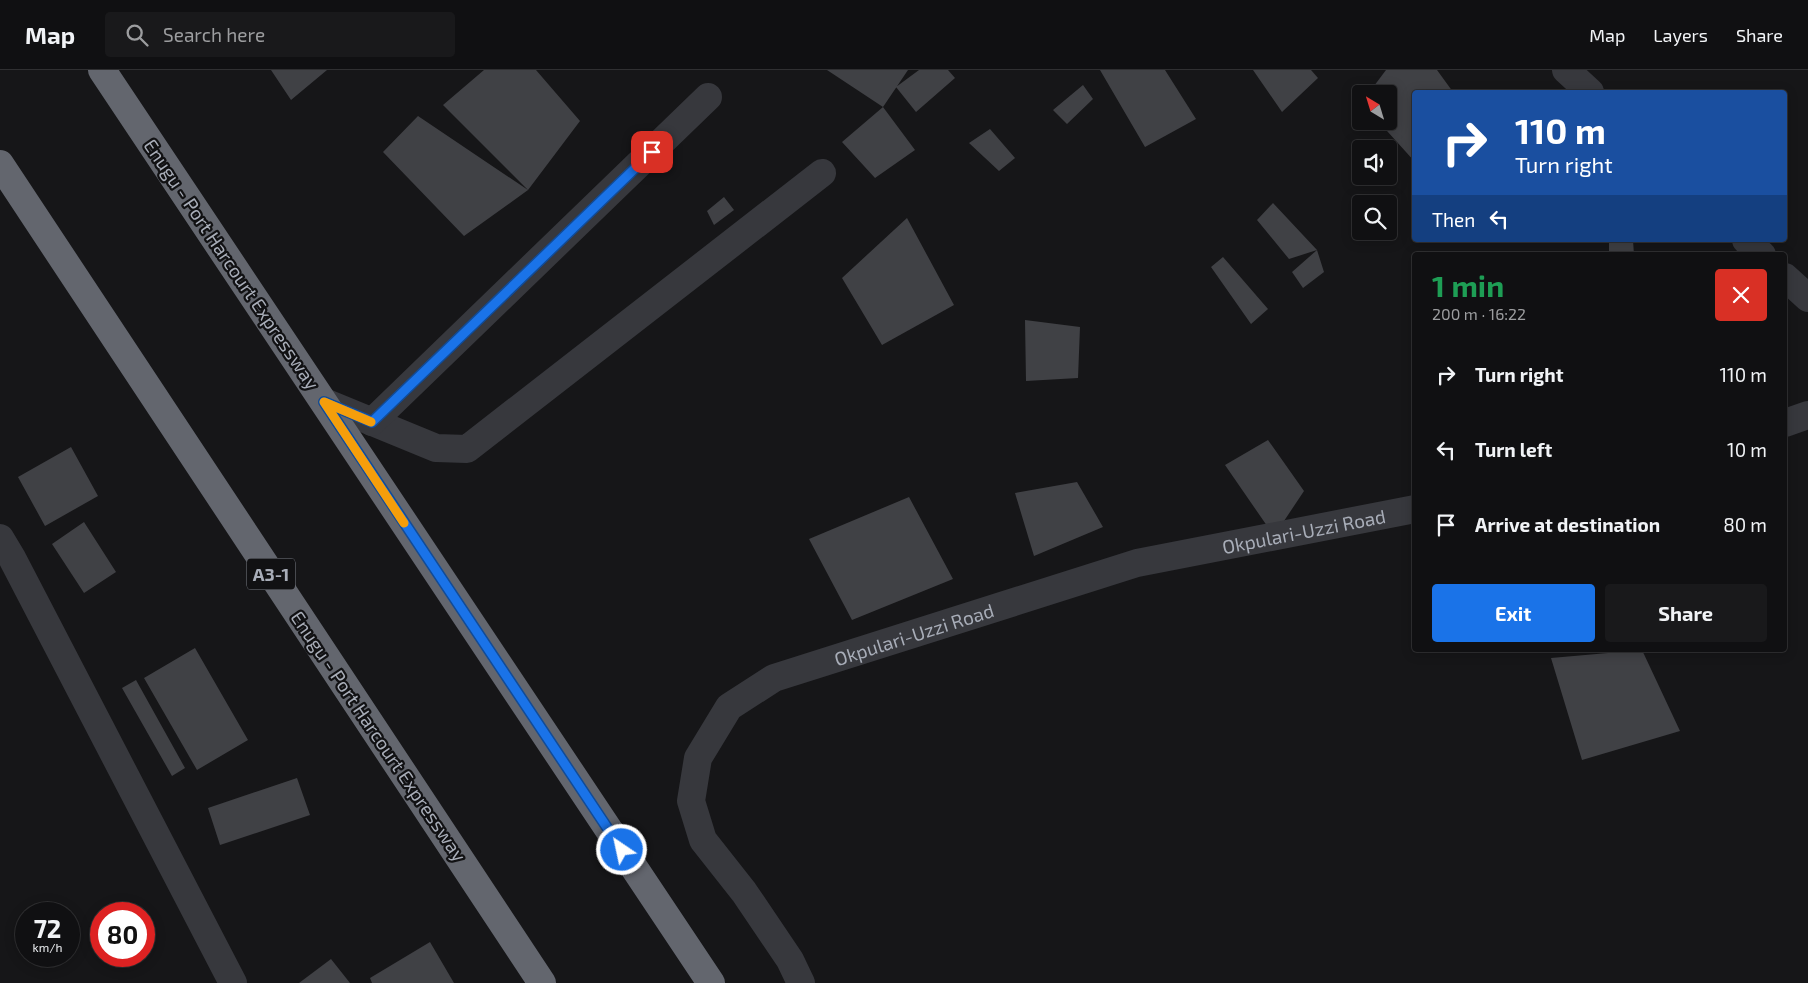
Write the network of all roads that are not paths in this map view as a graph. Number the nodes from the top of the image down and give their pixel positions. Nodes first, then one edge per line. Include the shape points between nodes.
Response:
1 (102, 70) edge
2 (1566, 70) edge
3 (1588, 90) edge
4 (708, 97) dead end
5 (0, 164) edge
6 (822, 173) dead end
7 (1748, 242) edge
8 (1759, 252) edge
9 (1787, 279) edge
10 (1808, 298) edge
11 (324, 402) junction
12 (1808, 415) edge
13 (372, 422) junction
14 (1787, 422) edge
15 (1412, 510) edge
16 (0, 538) edge
17 (233, 983) edge
18 (542, 983) edge
19 (710, 983) edge
20 (801, 983) edge

1 - 11 highway, Enugu - Port Harcourt Expressway
2 - 3 street
4 - 13 street
5 - 18 highway, Enugu - Port Harcourt Expressway / A3-1
6 - 13 street via 467,449 436,448
7 - 8 street
9 - 10 street
11 - 13 street
11 - 19 highway, Enugu - Port Harcourt Expressway
12 - 14 street
15 - 20 street, Okpulari-Uzzi Road via 1137,562 774,678 729,707 698,758 691,801 703,840 744,892 790,960
16 - 17 street

